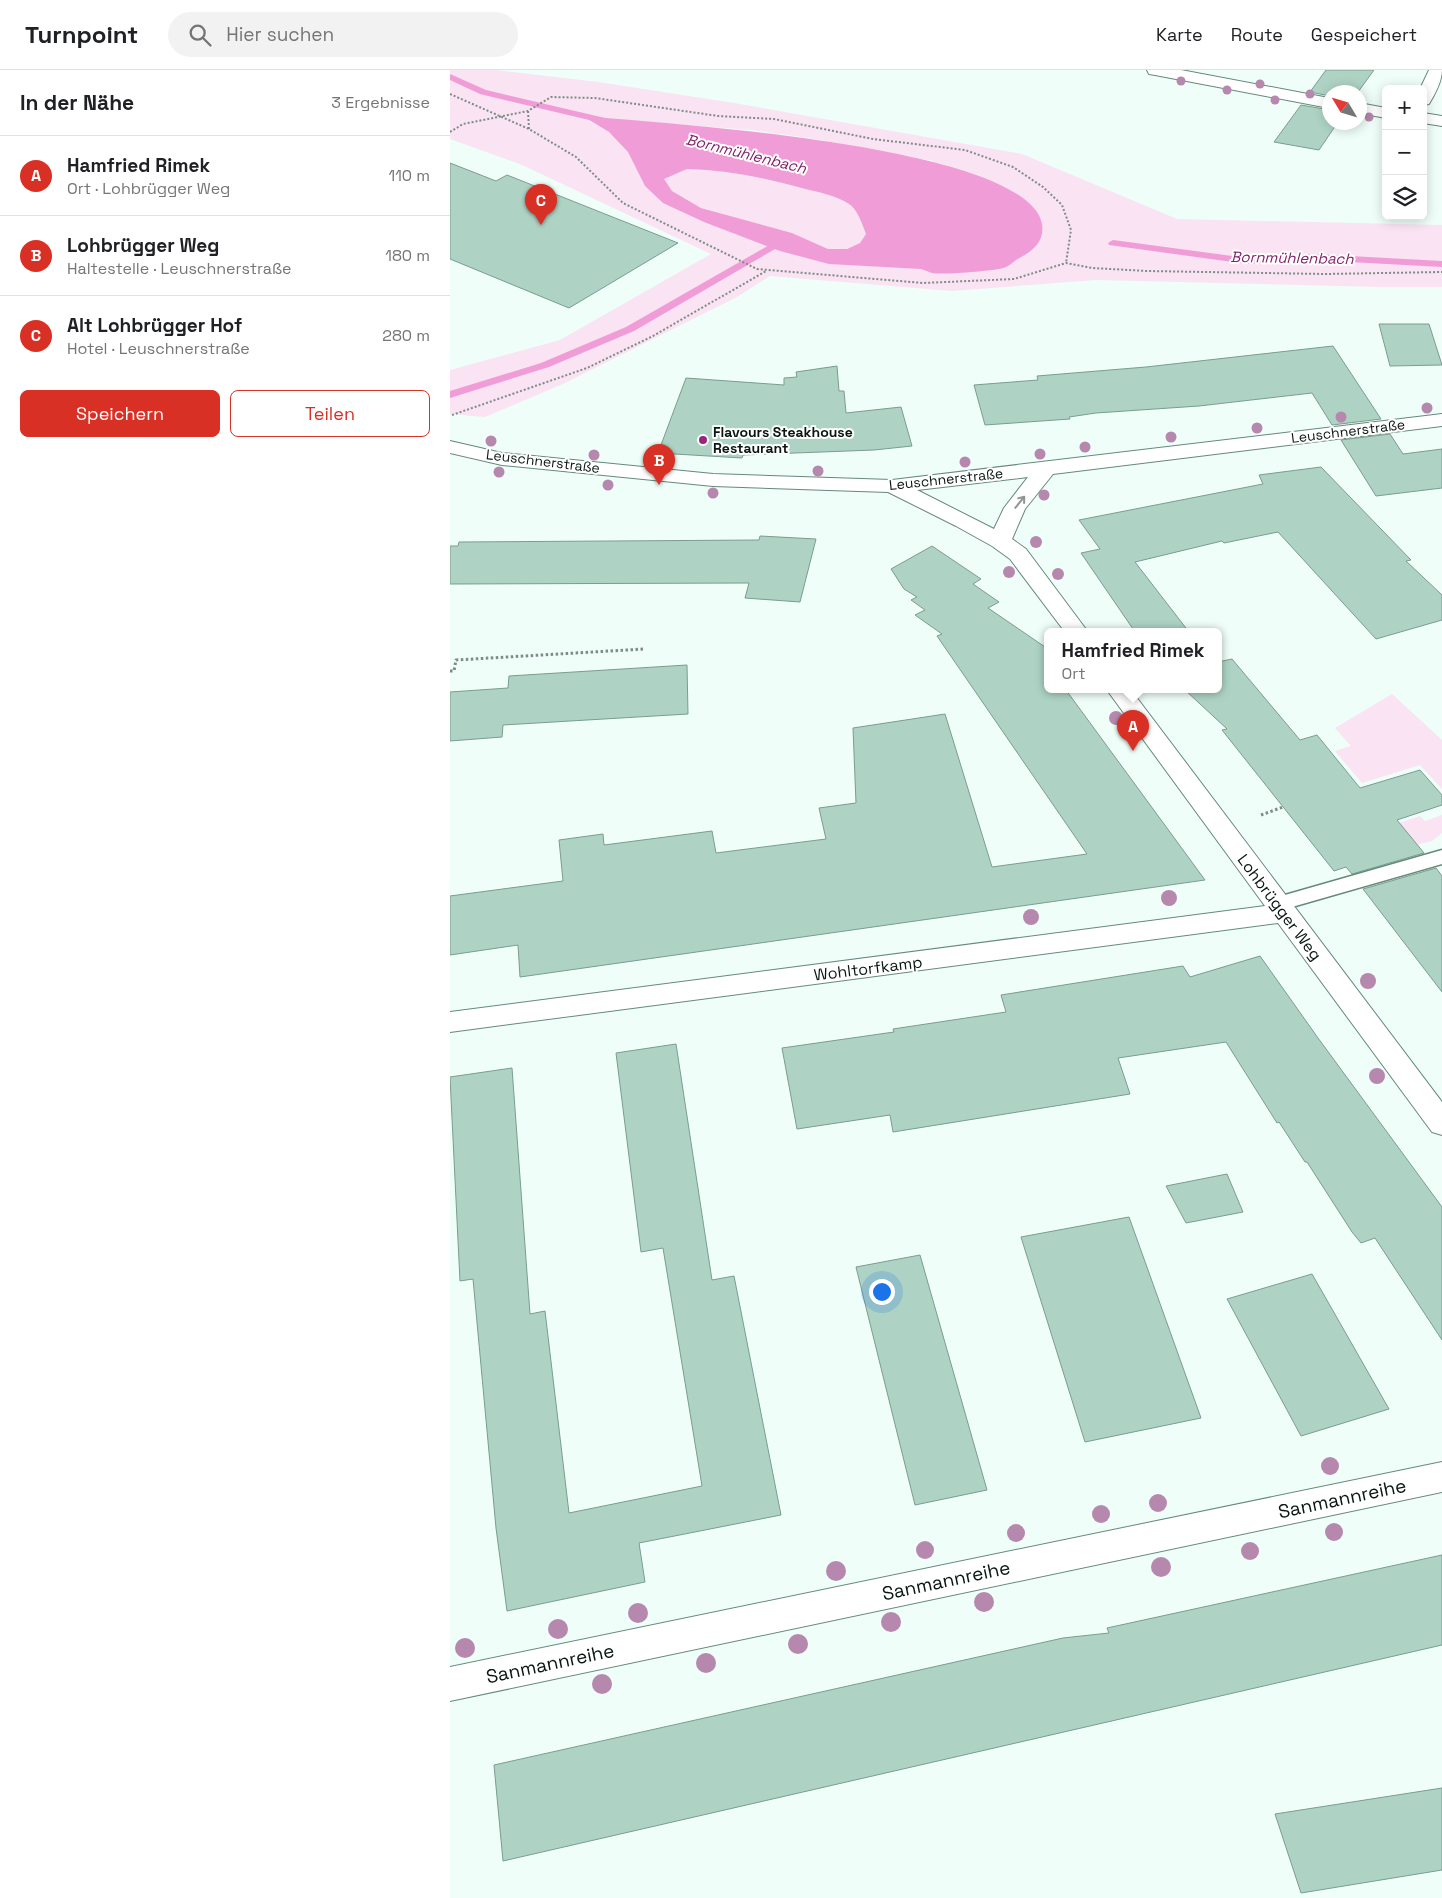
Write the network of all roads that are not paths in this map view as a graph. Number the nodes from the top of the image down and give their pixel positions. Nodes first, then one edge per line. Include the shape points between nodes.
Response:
1 (1155, 70) edge
2 (1437, 70) edge
3 (1427, 91) edge
4 (1322, 101) edge
5 (1367, 109) edge
6 (1382, 112) edge
7 (1427, 119) edge
8 (1442, 121) edge
9 (1442, 420) edge
10 (452, 451) edge
11 (1048, 467) junction
12 (892, 486) junction
13 (1000, 541) junction
14 (1074, 628) edge
15 (1121, 693) edge
16 (1442, 857) edge
17 (1282, 909) junction
18 (450, 1022) edge
19 (1442, 1124) edge
20 (1442, 1477) edge
21 (450, 1684) edge

1 - 4 street
2 - 3 street
5 - 6 street
7 - 8 street
9 - 11 street, Leuschnerstraße
10 - 12 street, Leuschnerstraße via 713,480
11 - 12 street, Leuschnerstraße
13 -> 11 street via 1015,508
12 - 13 street
13 - 14 street via 1018,554
15 - 17 street, Lohbrügger Weg
16 - 17 lane
17 - 18 street, Wohltorfkamp
17 - 19 street, Lohbrügger Weg
20 - 21 street, Sanmannreihe

